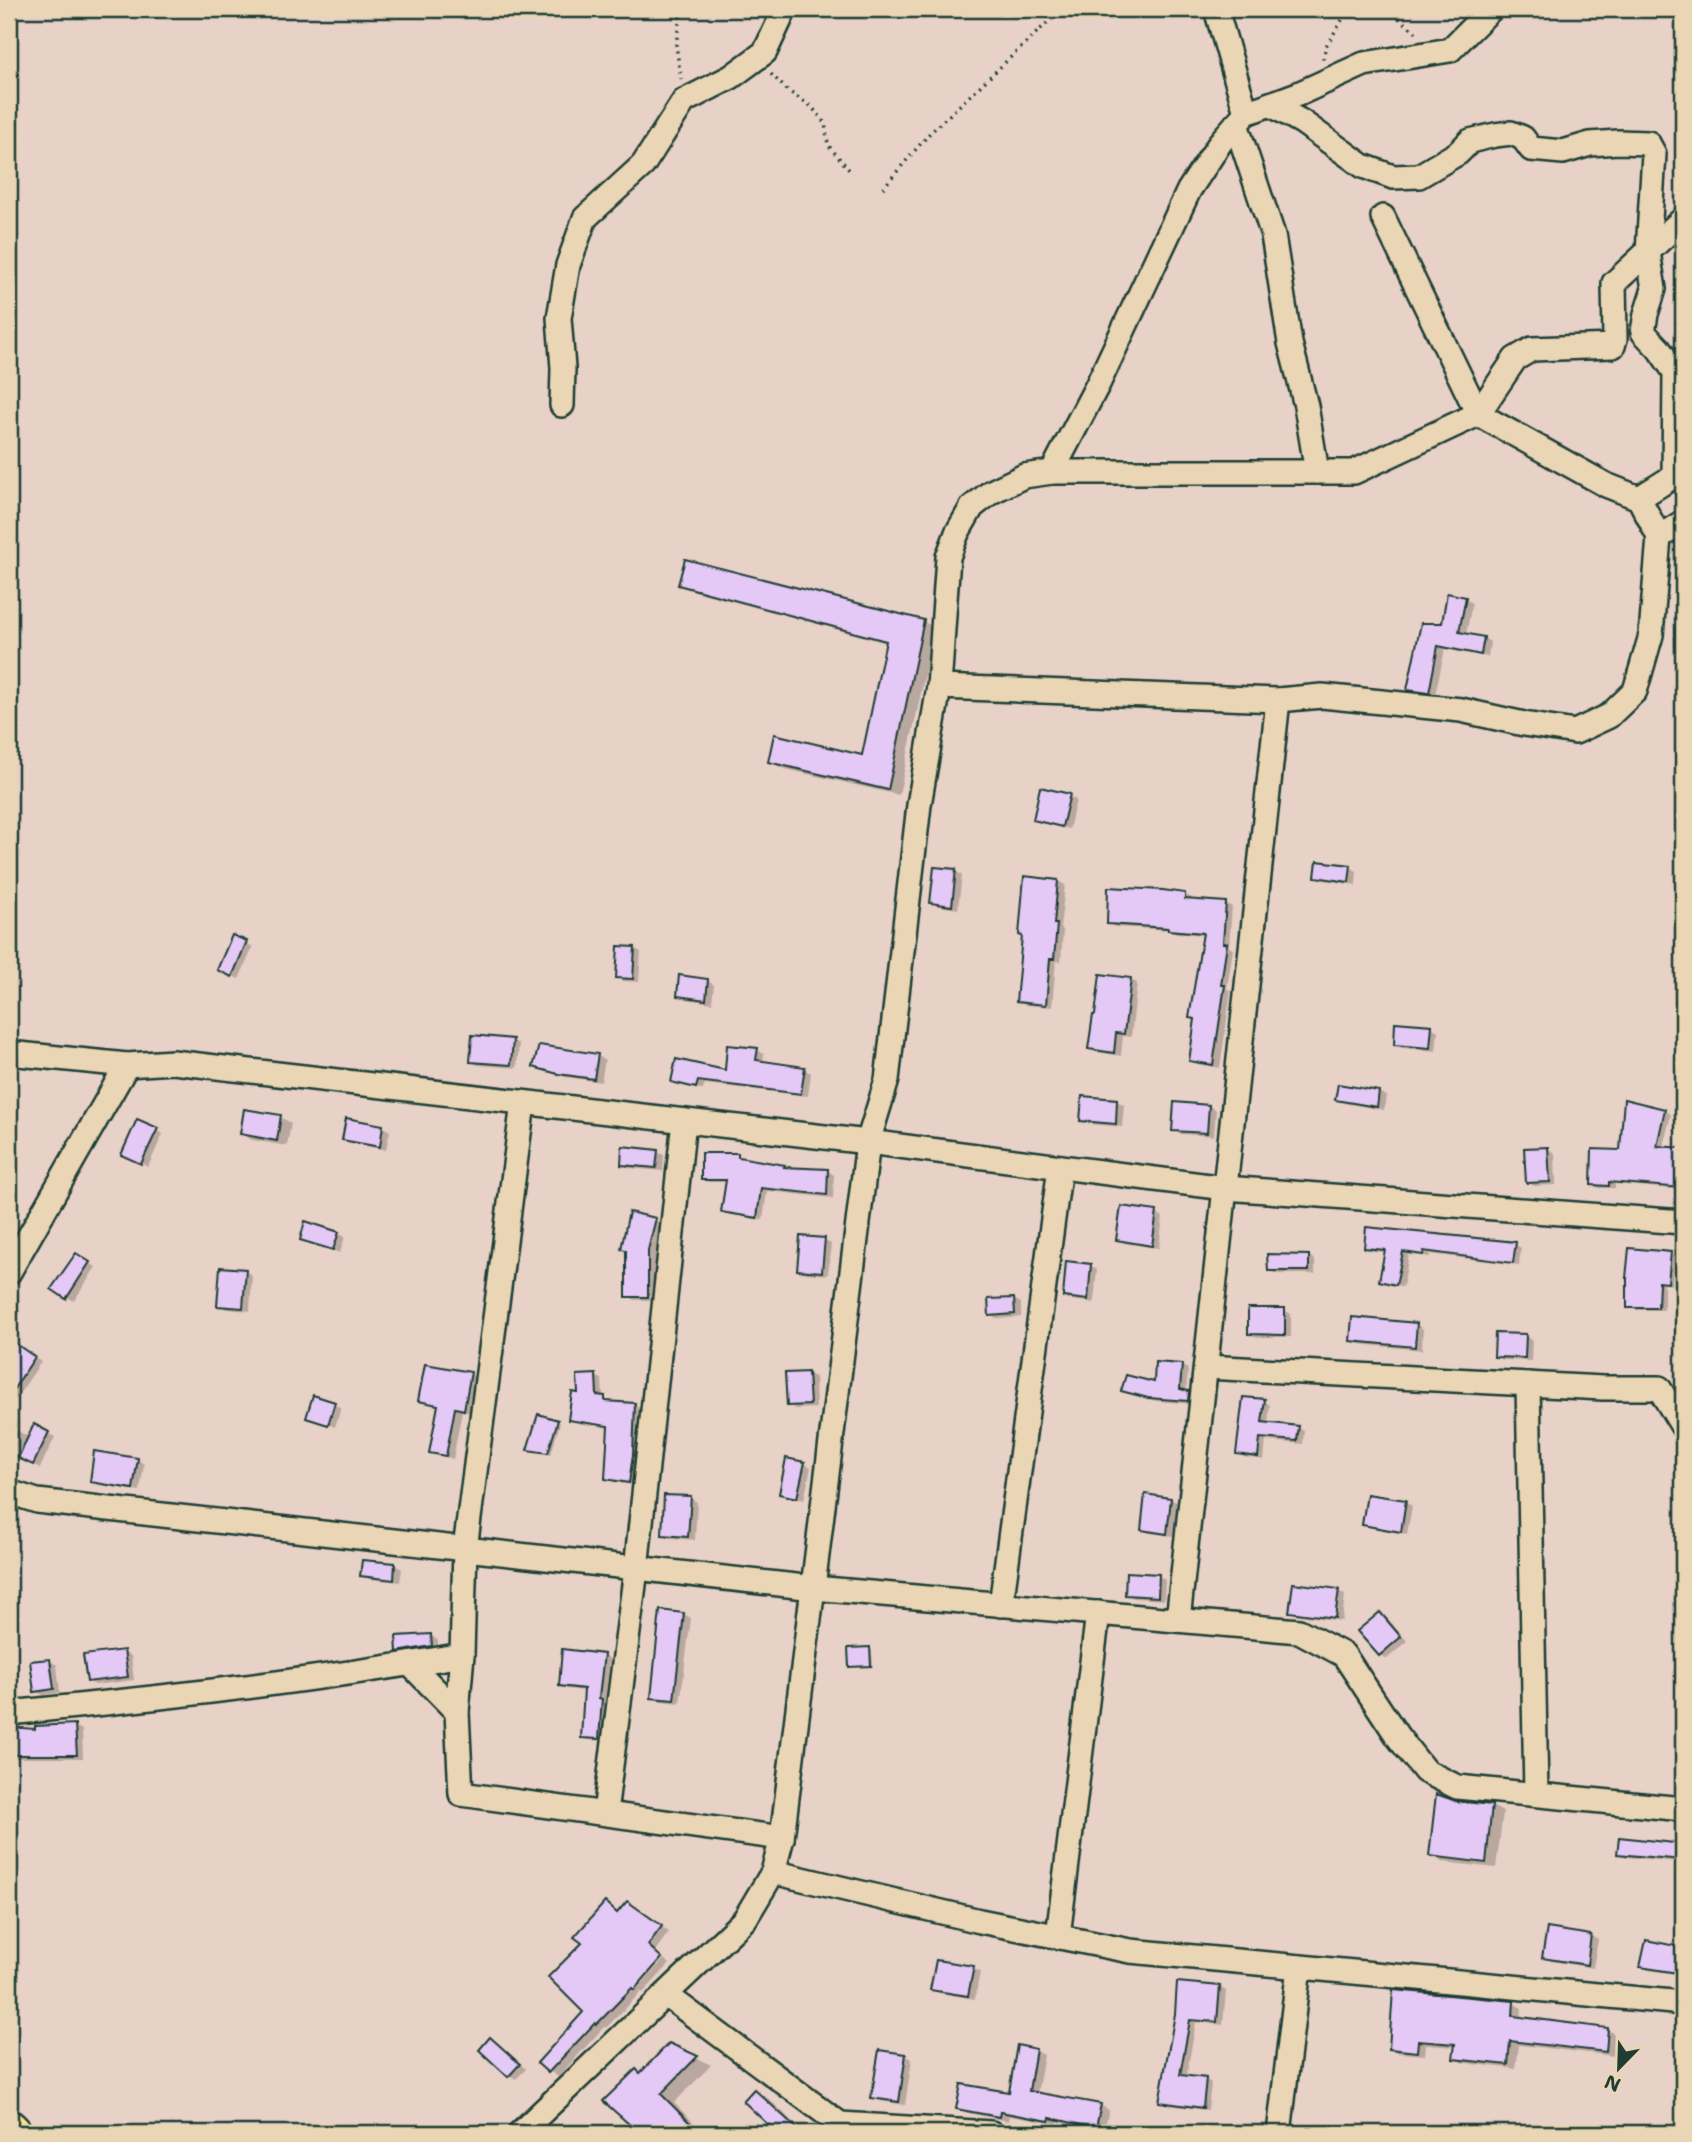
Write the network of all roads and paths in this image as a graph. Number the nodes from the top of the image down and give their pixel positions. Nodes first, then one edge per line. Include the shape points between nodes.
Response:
1 (681, 9) edge
2 (785, 9) edge
3 (1062, 9) edge
4 (1216, 9) edge
5 (1349, 9) edge
6 (1490, 9) edge
7 (755, 58) junction
8 (1317, 86) junction
9 (684, 101) junction
10 (1270, 104) junction
11 (1241, 119) junction
12 (851, 172) dead end
13 (883, 188) dead end
14 (1383, 217) dead end
15 (1683, 219) edge
16 (1648, 252) junction
17 (562, 405) dead end
18 (1478, 414) junction
19 (1052, 472) junction
20 (1317, 472) junction
21 (1679, 474) edge
22 (1639, 498) junction
23 (1683, 522) edge
24 (1659, 537) junction
25 (939, 687) junction
26 (1278, 700) junction
27 (9, 1053) edge
28 (127, 1065) junction
29 (523, 1103) junction
30 (684, 1121) junction
31 (868, 1142) junction
32 (1060, 1167) junction
33 (1225, 1188) junction
34 (1683, 1222) edge
35 (9, 1272) edge
36 (1206, 1367) junction
37 (1528, 1384) junction
38 (1683, 1427) edge
39 (9, 1492) edge
40 (465, 1549) junction
41 (636, 1569) junction
42 (814, 1588) junction
43 (1001, 1605) junction
44 (1098, 1613) junction
45 (1178, 1620) junction
46 (462, 1655) junction
47 (410, 1664) junction
48 (9, 1713) edge
49 (457, 1713) junction
50 (1536, 1794) junction
51 (1683, 1809) edge
52 (605, 1813) junction
53 (782, 1838) junction
54 (773, 1872) junction
55 (1058, 1936) junction
56 (1299, 1966) junction
57 (666, 1995) junction
58 (1683, 2003) edge
59 (9, 2129) edge
60 (835, 2129) edge
61 (13, 2133) edge
62 (520, 2133) edge
63 (990, 2133) edge
64 (1279, 2133) edge

1 - 9 path via 676,45
2 - 7 street via 765,52
3 - 13 path via 929,134
4 - 11 street
5 - 8 path via 1326,46
6 - 8 street via 1450,50 1364,64
7 - 9 street via 731,77
7 - 12 path via 788,91 811,106 825,123 828,145
8 - 10 street
9 - 17 street via 643,165 584,218 568,265 559,318
10 - 11 street
10 - 16 street via 1363,166 1393,177 1419,176 1470,141 1495,135 1511,133 1523,138 1531,149 1563,152 1590,144 1648,143 1654,154
11 - 19 street via 1189,190
11 - 20 street via 1273,235
14 - 18 street
15 - 16 street
16 - 18 street via 1614,283 1612,346 1523,353
16 - 21 street via 1654,289 1643,332 1675,372
18 - 20 street via 1354,472
18 - 22 street via 1606,485
19 - 20 street
19 - 25 street via 1024,476 991,492 972,506 957,533 948,556
21 - 22 street
22 - 24 street
23 - 24 street
24 - 26 street via 1651,635 1635,691 1609,716 1575,732 1461,710 1322,696
25 - 26 street
25 - 31 street via 919,805 887,1080
26 - 33 street
27 - 28 street
28 - 29 street via 173,1062
28 - 35 street
29 - 30 street
29 - 40 street
30 - 31 street
30 - 41 street
31 - 32 street
31 - 42 street
32 - 33 street
32 - 43 street
33 - 34 street
33 - 36 street
36 - 37 street
36 - 45 street
37 - 38 street via 1659,1388
37 - 50 street
39 - 40 street via 37,1501
40 - 41 street
40 - 46 street
41 - 42 street
41 - 52 street
42 - 43 street
42 - 53 street
43 - 44 street
44 - 45 street
44 - 55 street
45 - 50 street via 1299,1631 1343,1655 1425,1771 1457,1787
46 - 47 street
46 - 49 street
47 - 48 street
47 - 49 street
49 - 52 street via 461,1794
50 - 51 street
52 - 53 street
53 - 54 street
54 - 55 street
54 - 57 street via 745,1919
55 - 56 street via 1130,1951
56 - 58 street
56 - 64 street
57 - 60 street
57 - 62 street
59 - 61 main road
60 - 63 street

